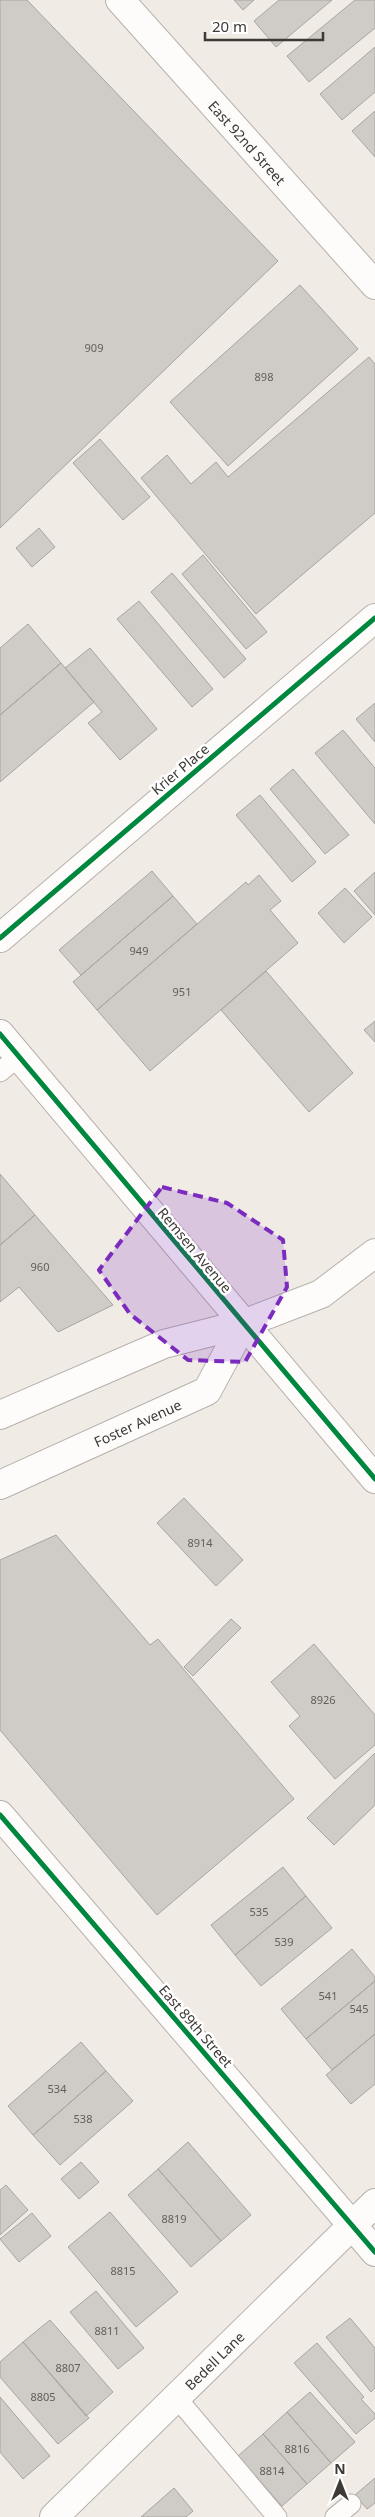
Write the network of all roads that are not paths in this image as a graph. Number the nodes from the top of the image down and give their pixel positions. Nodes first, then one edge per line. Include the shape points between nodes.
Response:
1 (120, 0) edge
2 (375, 286) edge
3 (375, 618) edge
4 (0, 938) edge
5 (0, 1034) edge
6 (10, 1064) edge
7 (375, 1253) edge
8 (243, 1324) junction
9 (0, 1416) edge
10 (375, 1479) edge
11 (0, 1485) edge
12 (0, 1815) edge
13 (375, 2203) edge
14 (352, 2225) junction
15 (375, 2252) edge
16 (176, 2397) junction
17 (351, 2504) dead end
18 (54, 2517) edge
19 (277, 2517) edge
20 (336, 2517) edge

1 - 2 street, East 92nd Street
3 - 4 street, Krier Place
5 - 6 street, Remsen Avenue
6 - 8 street, Remsen Avenue
7 - 8 street via 321,1294
8 - 9 street via 164,1344
8 - 10 street, Remsen Avenue
8 - 11 street, Foster Avenue via 207,1391
12 - 14 street, East 89th Street
13 - 14 street, Bedell Lane
14 - 15 street, East 89th Street
14 - 16 street, Bedell Lane
16 - 18 street, Bedell Lane
16 - 19 lane
17 - 20 lane

